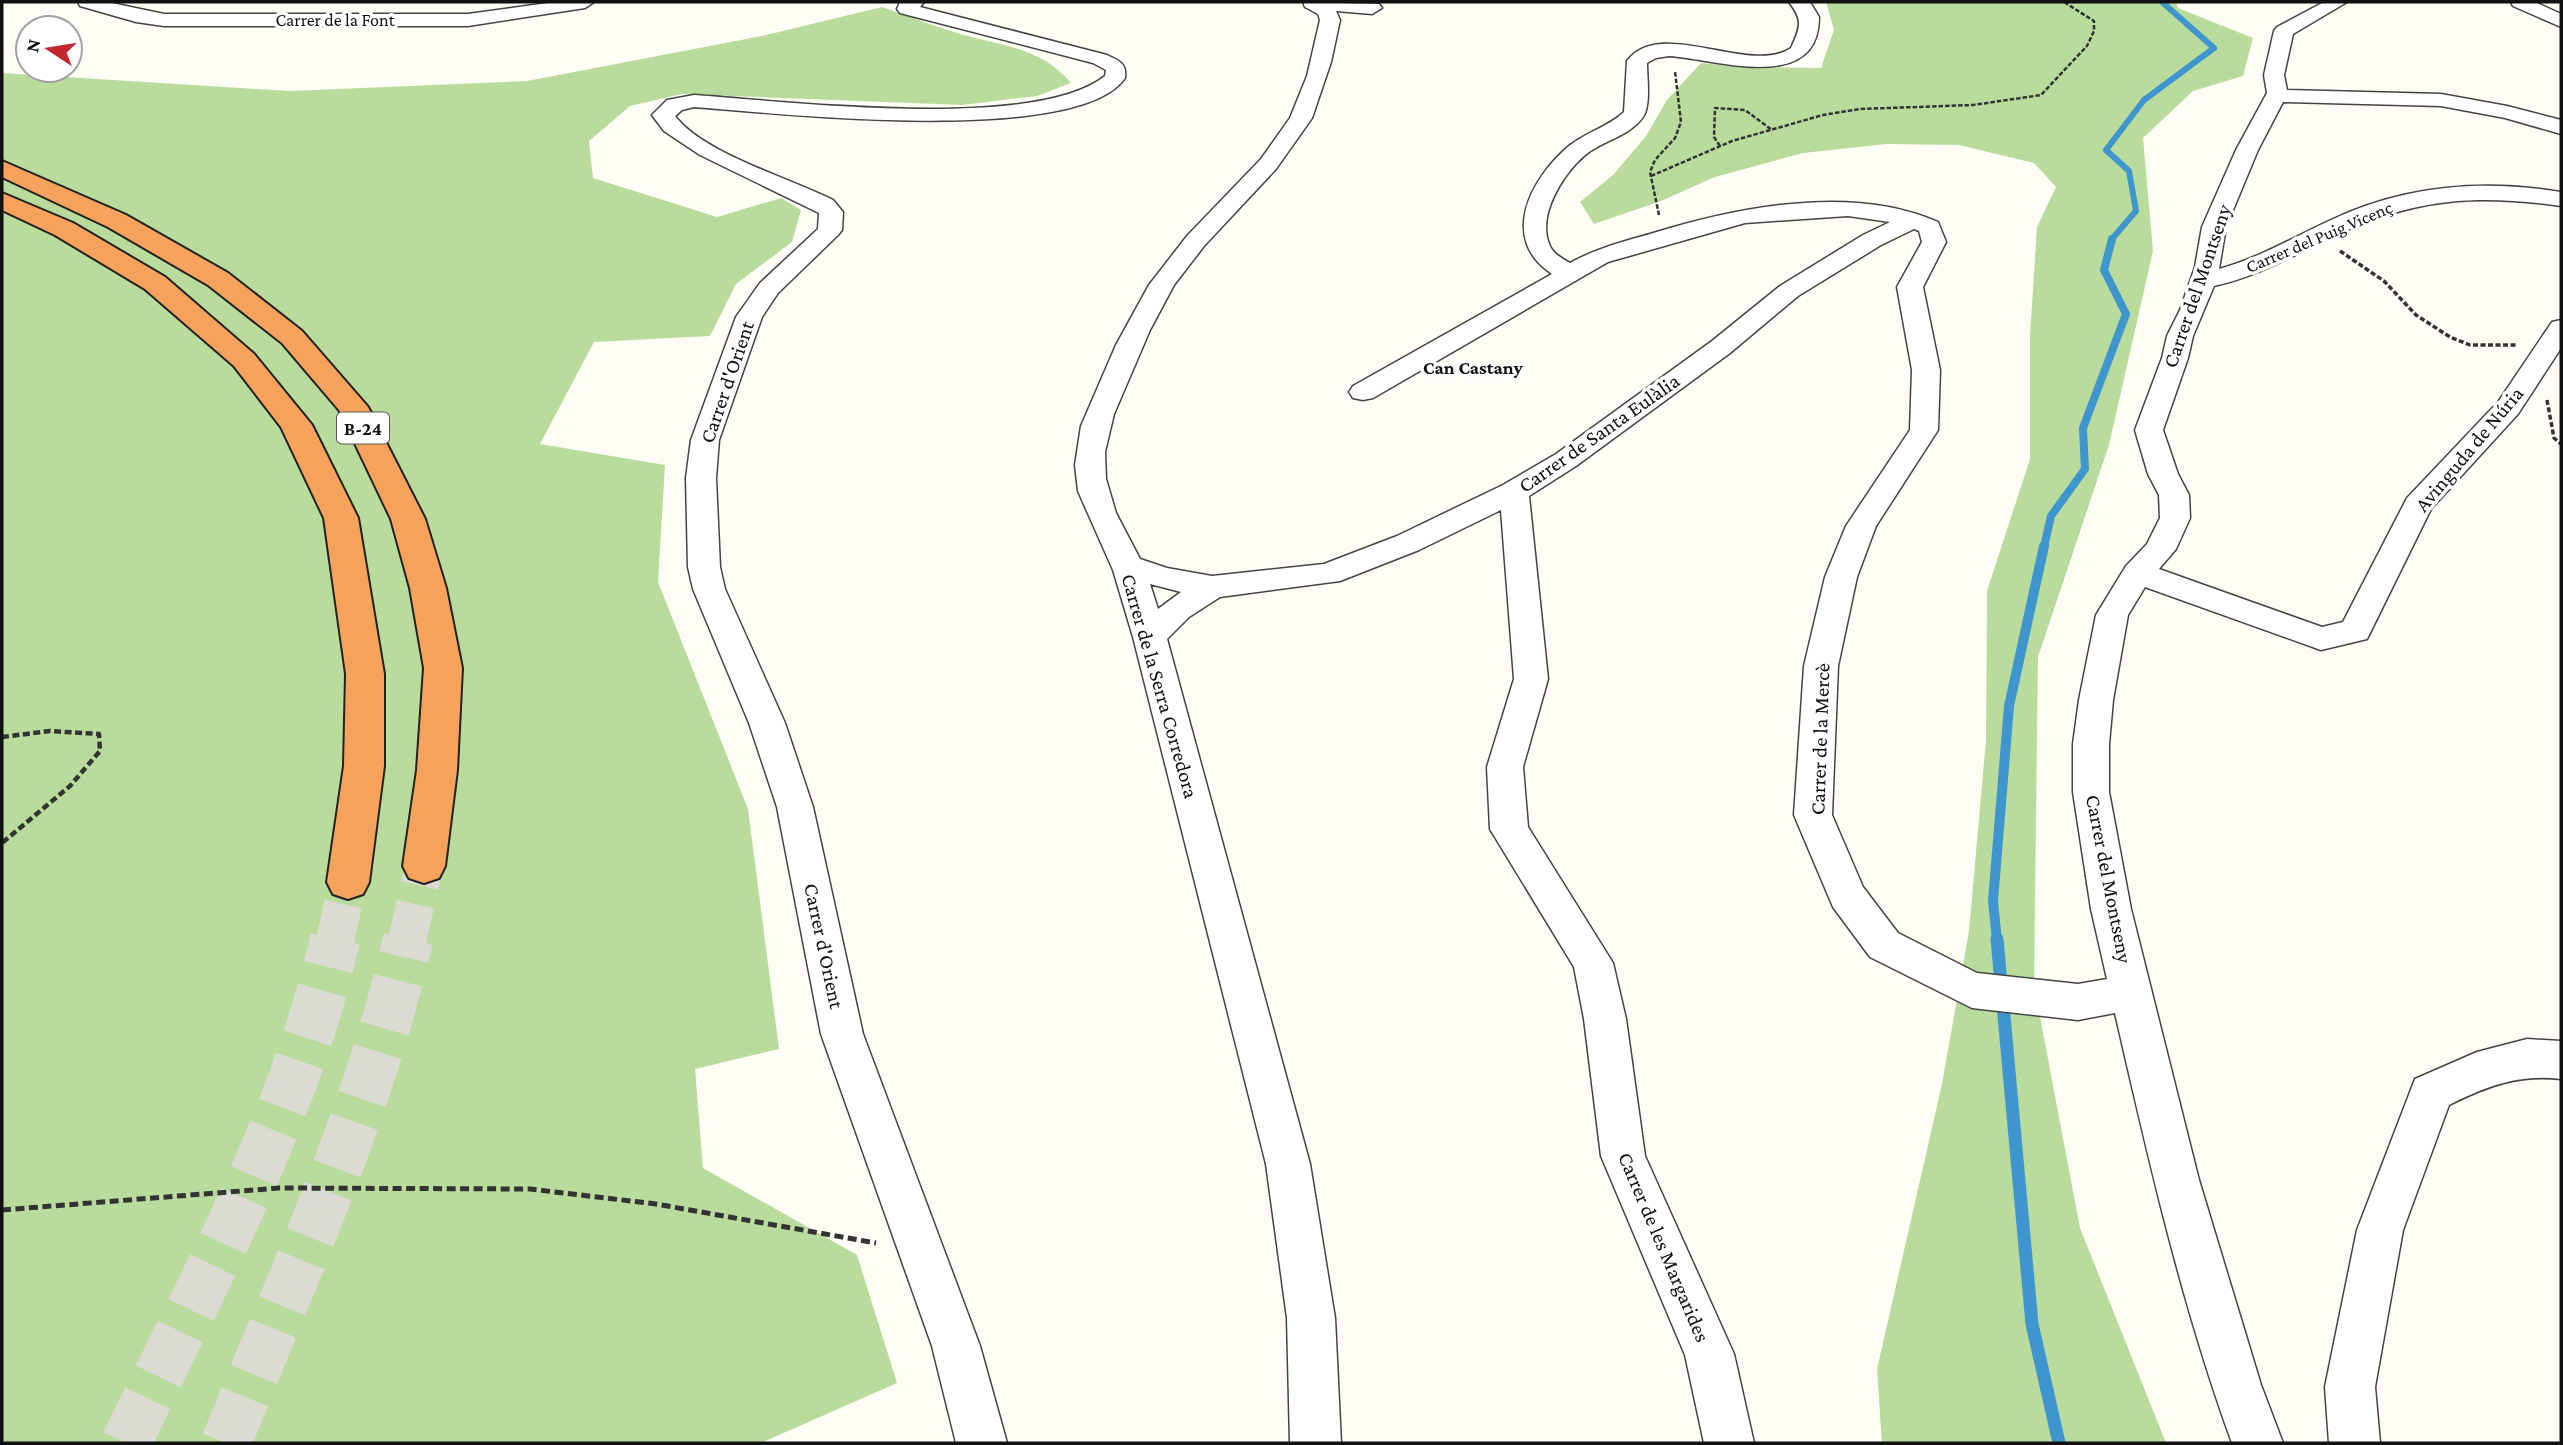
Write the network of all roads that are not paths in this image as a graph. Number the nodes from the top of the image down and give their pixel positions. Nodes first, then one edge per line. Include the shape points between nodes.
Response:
1 (87, 2) edge
2 (585, 2) edge
3 (915, 2) edge
4 (1304, 2) edge
5 (1798, 2) edge
6 (2338, 2) edge
7 (2520, 2) edge
8 (1381, 6) edge
9 (510, 9) edge
10 (1321, 11) edge
11 (2561, 21) edge
12 (2275, 96) junction
13 (2561, 127) edge
14 (2, 168) edge
15 (2561, 200) edge
16 (2, 201) edge
17 (1913, 220) junction
18 (1569, 274) junction
19 (2201, 281) junction
20 (2555, 337) edge
21 (1363, 392) dead end
22 (1514, 492) junction
23 (1126, 566) junction
24 (2137, 573) junction
25 (1212, 587) junction
26 (1150, 637) junction
27 (424, 866) tunnel mouth
28 (348, 882) tunnel mouth
29 (2131, 992) junction
30 (2561, 1059) edge
31 (982, 1443) edge
32 (1315, 1443) edge
33 (1729, 1443) edge
34 (2258, 1443) edge
35 (2354, 1443) edge

1 - 9 street, Carrer de la Font via 164,20 451,20
2 - 9 street, Carrer de la Font
3 - 31 street, Carrer d'Orient via 907,9 1084,54 1112,65 1117,75 1111,84 1078,99 1003,113 882,116 694,101 675,105 663,115 670,125 736,167 813,199 831,212 830,230 769,288 749,317 713,415 702,455 704,567 709,589 767,723 794,807 842,1034 956,1346
4 - 10 street
5 - 18 street via 1808,10 1810,22 1800,50 1790,57 1758,60 1655,52 1637,61 1636,106 1630,119 1572,156 1542,199 1534,225 1537,244 1542,254
6 - 12 street, Carrer del Montseny via 2284,31 2277,54
7 - 11 street
8 - 10 street
10 - 23 street, Carrer de la Serra Corredora via 1312,88 1296,129 1251,185 1183,256 1153,297 1097,420 1091,479 1098,507
12 - 13 street via 2441,100
12 - 19 street, Carrer del Montseny via 2214,227
14 - 27 highway, B-24 via 117,221 218,279 292,337 353,407 408,519 428,588 443,668 437,770
15 - 19 street, Carrer del Puig Vicenç via 2495,189 2437,194 2388,207 2266,262
16 - 28 highway, B-24 via 64,229 155,284 244,360 296,425 341,518 365,674 364,766
17 - 18 street via 1848,209 1745,216 1599,257
17 - 22 street, Carrer de Santa Eulàlia via 1790,290 1721,347 1566,460
17 - 29 street, Carrer de la Mercè via 1930,227 1934,243 1910,287 1926,370 1924,430 1861,526 1841,577 1821,666 1813,816 1847,896 1884,945 1972,990 2078,1002
18 - 21 street
19 - 24 street, Carrer del Montseny via 2148,430 2174,495 2175,518 2160,549
20 - 24 street, Avinguda de Núria via 2508,408 2418,505 2355,631 2320,639
22 - 25 street, Carrer de Santa Eulàlia via 1408,543 1329,574
22 - 33 street, Carrer de les Margarides via 1531,679 1505,767 1509,829 1593,962 1623,1156 1709,1354
23 - 25 street, Carrer de Santa Eulàlia
23 - 26 street, Carrer de la Serra Corredora
24 - 29 street, Carrer del Montseny via 2112,615 2091,744 2091,792
25 - 26 street, Carrer de Santa Eulàlia via 1178,609
26 - 32 street, Carrer de la Serra Corredora via 1288,1164 1311,1318
29 - 34 street, Carrer del Montseny via 2176,1180 2236,1385
30 - 35 street via 2491,1065 2430,1093 2380,1230 2350,1387

